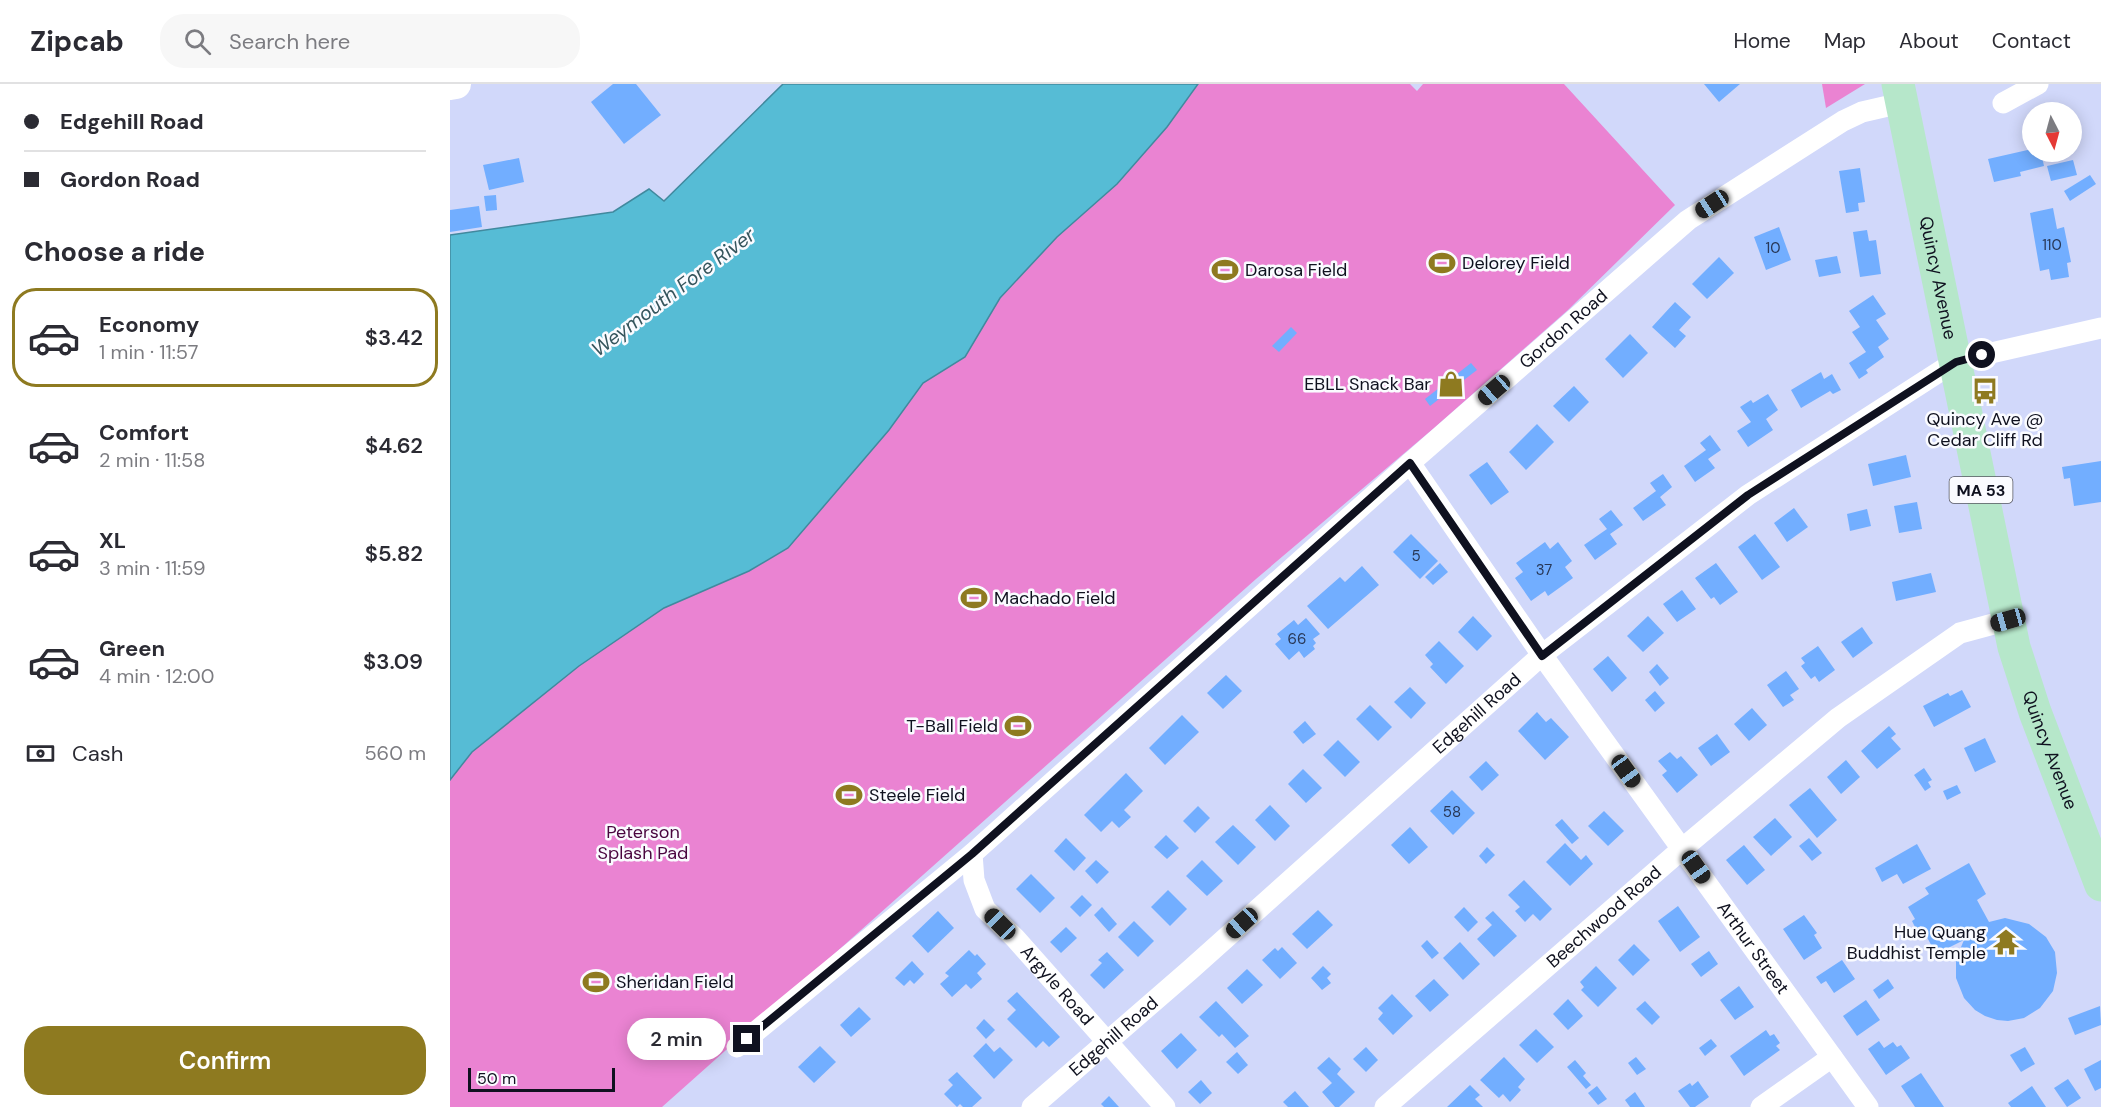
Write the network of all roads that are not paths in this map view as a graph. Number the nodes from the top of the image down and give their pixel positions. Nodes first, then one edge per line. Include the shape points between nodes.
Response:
1 (456, 84) edge
2 (2038, 84) edge
3 (450, 85) edge
4 (1900, 94) edge
5 (2003, 103) dead end
6 (2101, 328) edge
7 (1956, 362) junction
8 (1410, 463) junction
9 (2008, 620) junction
10 (1542, 656) junction
11 (1682, 849) junction
12 (972, 854) junction
13 (2101, 885) edge
14 (1107, 1041) junction
15 (737, 1047) dead end
16 (1832, 1057) junction
17 (1032, 1107) edge
18 (1165, 1107) edge
19 (1385, 1107) edge
20 (1761, 1107) edge
21 (1868, 1107) edge

1 - 3 main road
2 - 5 street
4 - 7 main road, Quincy Avenue / MA 53
4 - 8 street, Gordon Road via 1843,121 1688,220
6 - 7 street, Edgehill Road
7 - 9 main road, Quincy Avenue / MA 53
7 - 10 street, Edgehill Road via 1748,495
8 - 10 street, Arthur Street
8 - 12 street, Gordon Road
9 - 11 street, Beechwood Road via 1960,633 1838,718
9 - 13 main road, Quincy Avenue / MA 53 via 2029,695
10 - 11 street, Arthur Street
10 - 14 street, Edgehill Road
11 - 16 street, Arthur Street
11 - 19 street, Beechwood Road
12 - 14 street, Argyle Road via 975,880 985,909
12 - 15 street, Gordon Road
14 - 17 street, Edgehill Road
14 - 18 street, Argyle Road
16 - 20 street
16 - 21 street, Arthur Street

